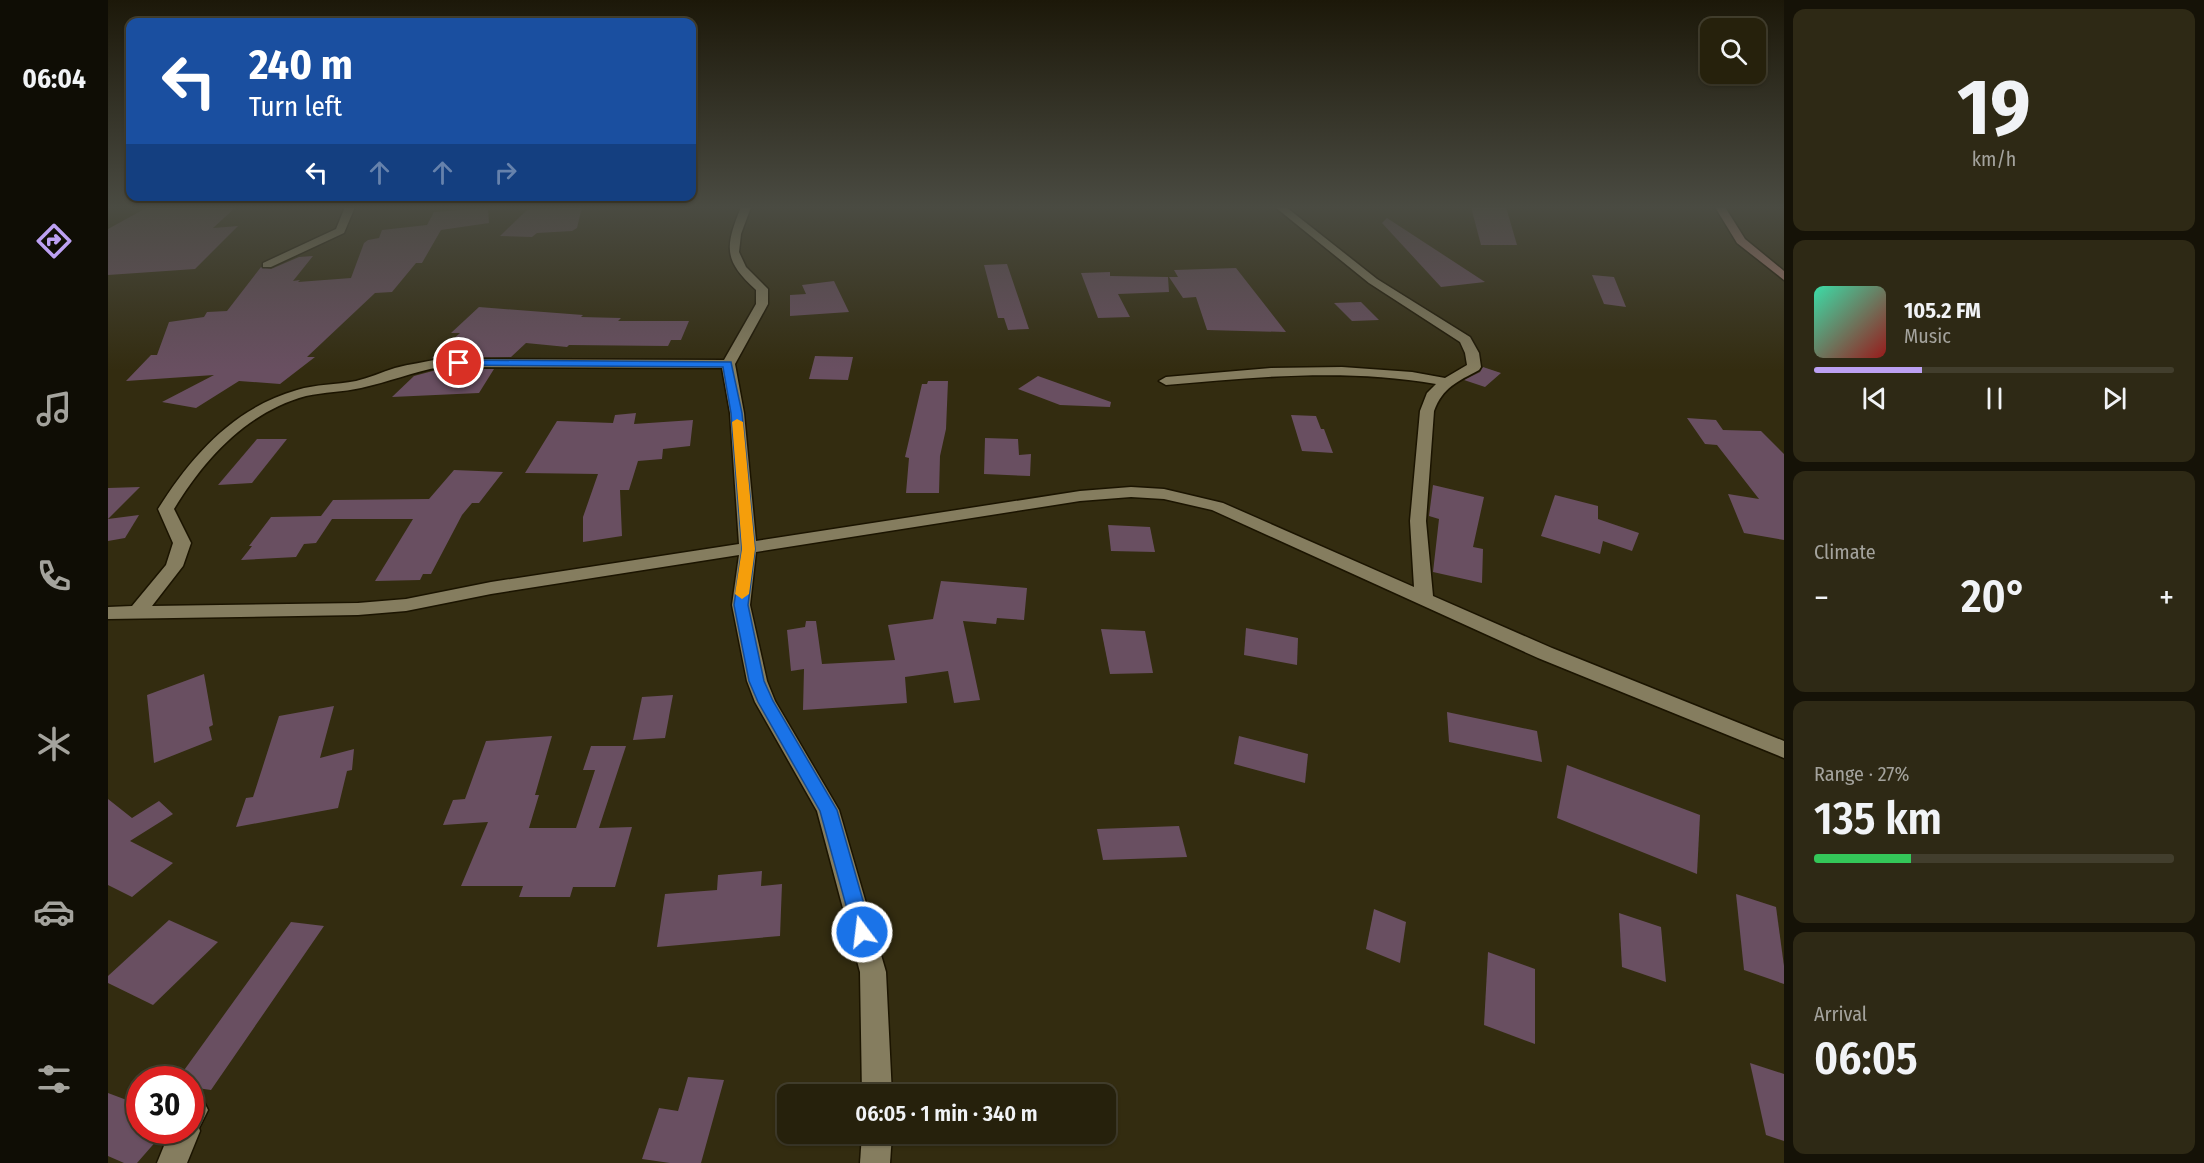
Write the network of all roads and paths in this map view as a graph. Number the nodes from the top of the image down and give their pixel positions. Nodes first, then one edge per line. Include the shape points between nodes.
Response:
1 (276, 261) edge
2 (735, 261) edge
3 (1348, 261) edge
4 (1765, 261) edge
5 (267, 265) dead end
6 (1784, 278) edge
7 (728, 364) junction
8 (1166, 381) dead end
9 (1447, 382) junction
10 (748, 549) junction
11 (1424, 599) junction
12 (138, 611) junction
13 (108, 613) edge
14 (1784, 750) edge
15 (877, 1084) edge
16 (180, 1144) edge
17 (877, 1144) edge
18 (172, 1163) edge
19 (876, 1163) edge

1 - 5 street
2 - 7 street via 762,289 762,304
3 - 9 street via 1465,340 1474,367
4 - 6 main road
7 - 10 street via 737,413
7 - 12 street via 440,363 358,385 301,393 277,403 221,436 180,483 166,509 182,543 174,566
8 - 9 street via 1248,374 1351,372
9 - 11 street via 1434,393 1427,411 1418,521
10 - 11 street via 1080,496 1164,494 1217,506
10 - 12 street via 397,606
10 - 15 street via 741,605 757,681 765,702 828,810 873,972
11 - 14 street
12 - 13 street
16 - 18 street
17 - 19 street

